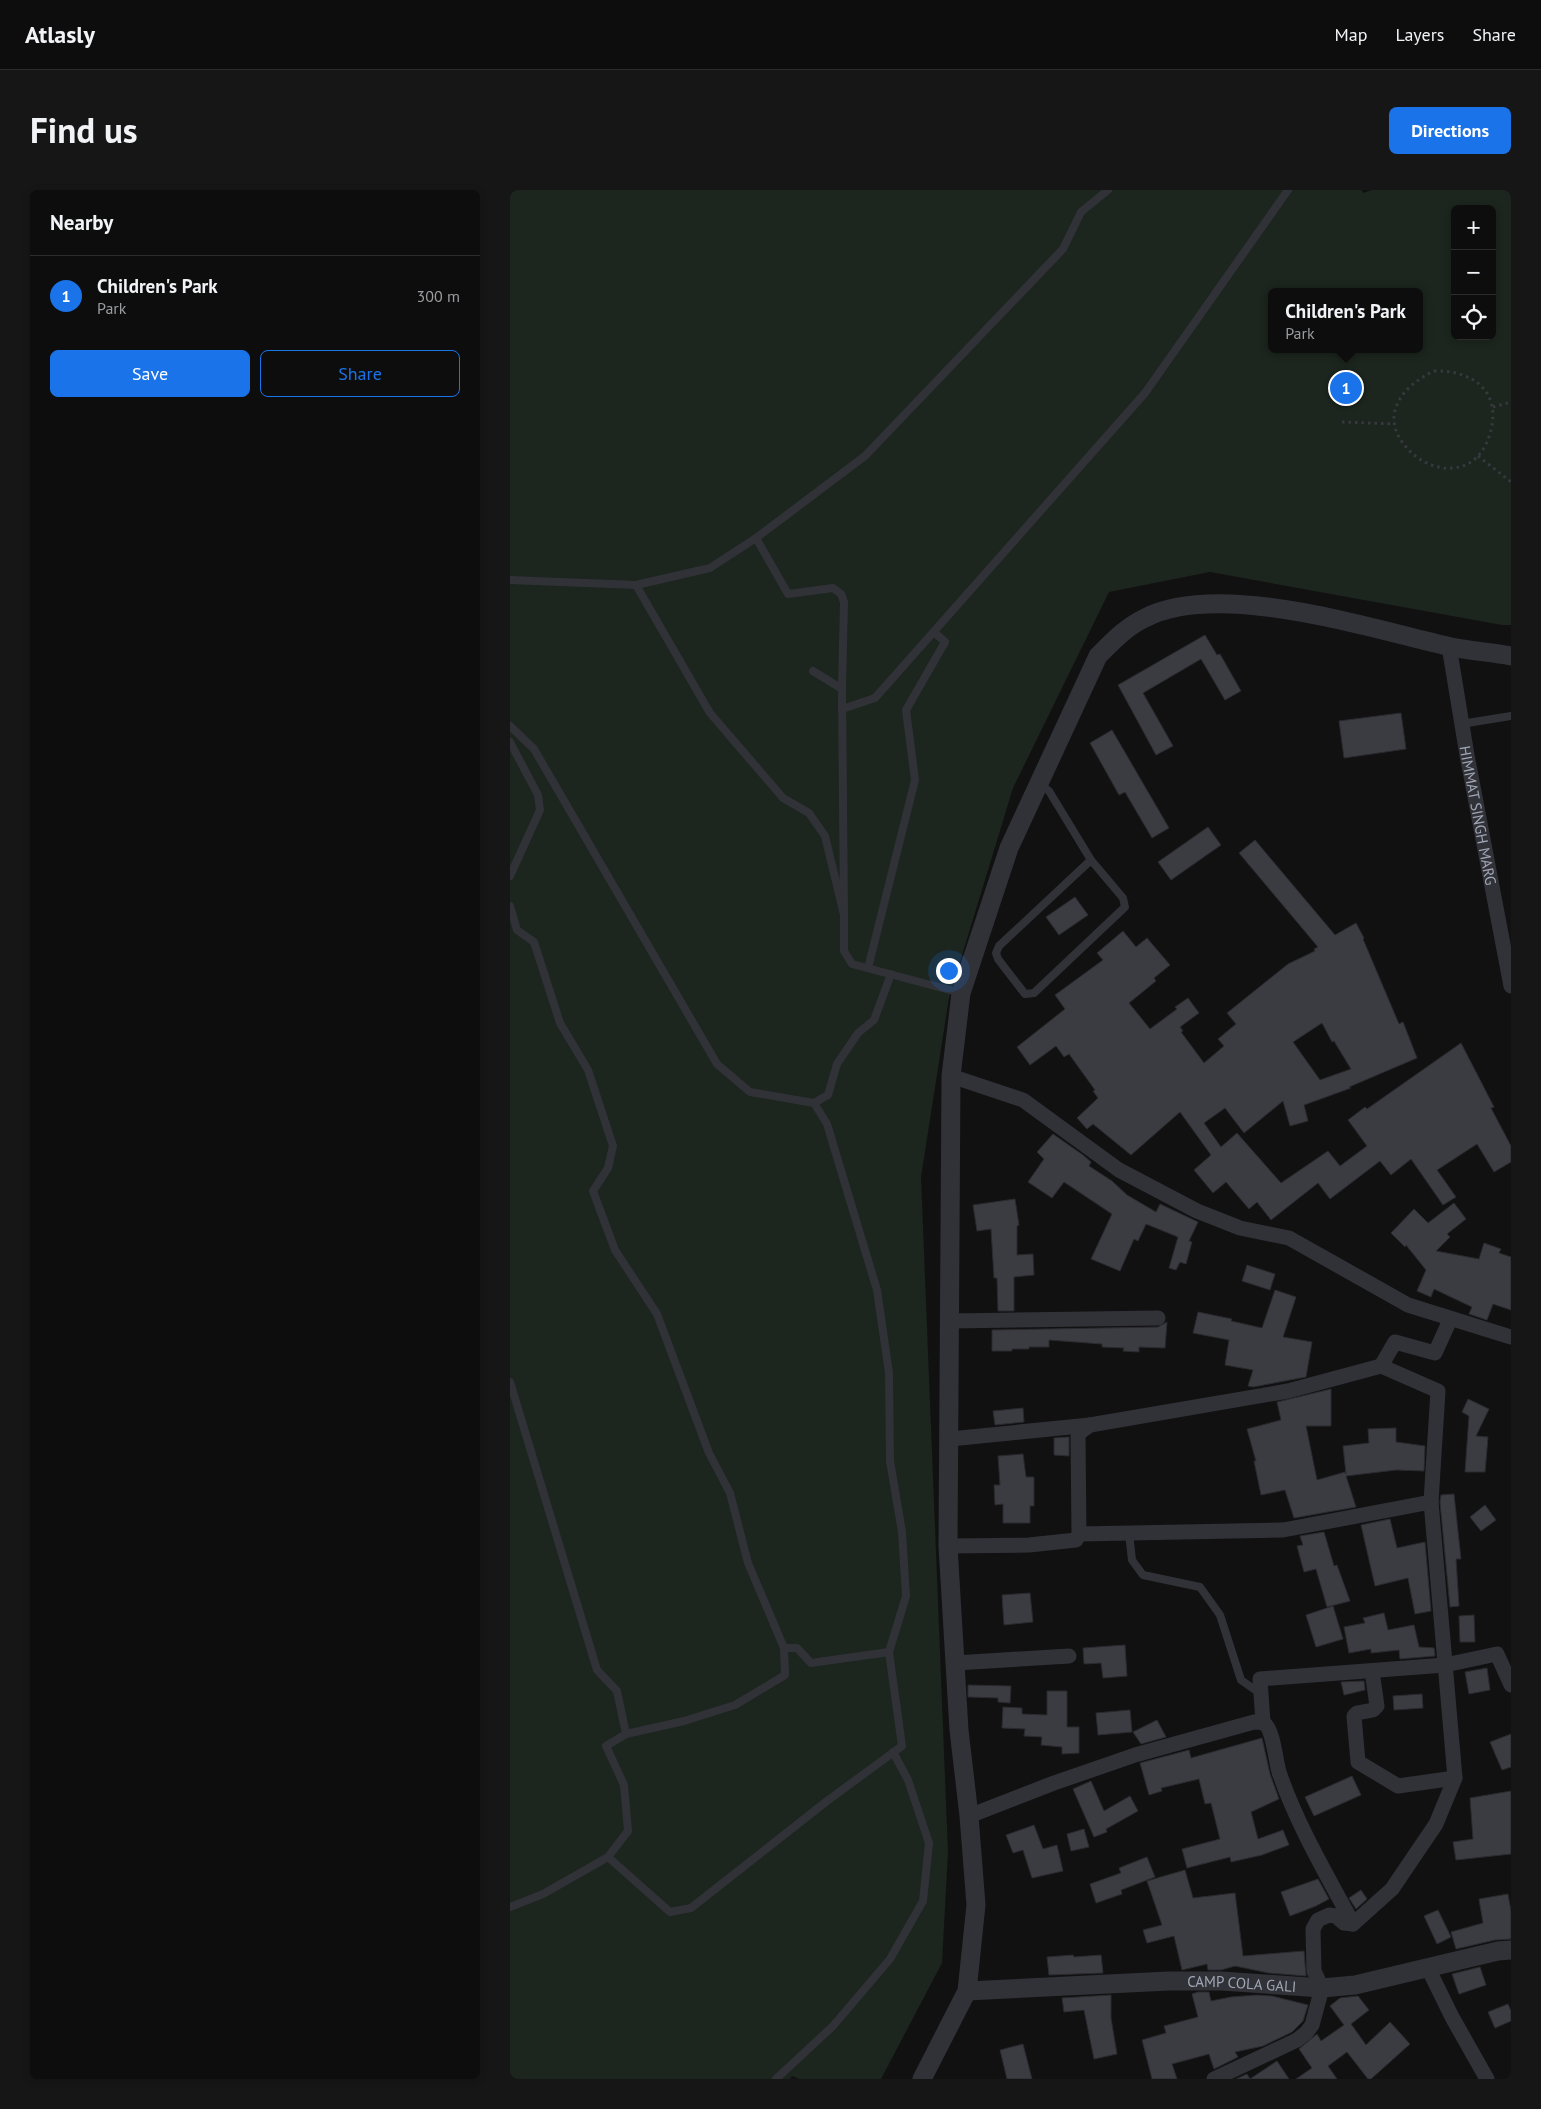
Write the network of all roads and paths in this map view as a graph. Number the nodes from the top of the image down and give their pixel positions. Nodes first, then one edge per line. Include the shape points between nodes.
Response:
1 (1108, 190) edge
2 (1288, 190) edge
3 (1511, 402) edge
4 (1493, 407) junction
5 (1342, 422) dead end
6 (1394, 424) junction
7 (1478, 456) junction
8 (1511, 482) edge
9 (756, 538) junction
10 (510, 580) edge
11 (636, 585) junction
12 (934, 632) junction
13 (1449, 646) junction
14 (1511, 656) edge
15 (813, 671) dead end
16 (842, 689) junction
17 (842, 709) junction
18 (1511, 716) edge
19 (1461, 724) junction
20 (510, 726) edge
21 (510, 742) edge
22 (1039, 783) junction
23 (1091, 860) junction
24 (510, 876) edge
25 (510, 906) edge
26 (844, 915) junction
27 (986, 950) junction
28 (1508, 952) edge
29 (868, 968) junction
30 (891, 974) junction
31 (1511, 986) edge
32 (961, 993) junction
33 (951, 1076) junction
34 (814, 1103) junction
35 (1158, 1318) dead end
36 (1450, 1320) junction
37 (950, 1321) junction
38 (1511, 1337) edge
39 (1382, 1366) junction
40 (510, 1382) edge
41 (1090, 1425) junction
42 (950, 1439) junction
43 (1431, 1502) junction
44 (1129, 1533) junction
45 (1079, 1534) junction
46 (948, 1546) junction
47 (784, 1648) junction
48 (889, 1652) junction
49 (1069, 1656) dead end
50 (955, 1663) junction
51 (1445, 1664) junction
52 (1372, 1671) junction
53 (1511, 1685) edge
54 (1261, 1694) junction
55 (1264, 1723) junction
56 (626, 1734) junction
57 (893, 1752) junction
58 (1455, 1778) junction
59 (969, 1816) junction
60 (608, 1857) junction
61 (510, 1907) edge
62 (1353, 1924) junction
63 (1511, 1950) edge
64 (1428, 1968) junction
65 (1322, 1988) junction
66 (967, 1992) junction
67 (776, 2079) edge
68 (922, 2079) edge
69 (1214, 2079) edge
70 (1487, 2079) edge

1 - 9 lane via 1081,212 1063,250 865,456
2 - 12 lane via 1145,393
3 - 4 path
4 - 6 path via 1485,390 1473,378 1451,371 1434,371 1405,391 1395,408
4 - 7 path via 1489,436
5 - 6 path
6 - 7 path via 1408,450 1436,467 1451,468
7 - 8 path
9 - 11 lane via 710,568
9 - 16 lane via 788,594 833,588 841,594 844,602
10 - 11 lane
11 - 26 lane via 710,713 783,798 809,813 825,836
12 - 17 lane via 875,698
12 - 29 lane via 944,642 906,710 915,780
13 - 14 street
13 - 19 street, HIMMAT SINGH MARG
13 - 22 street via 1375,628 1244,605 1207,603 1174,608 1146,617 1121,633 1098,656
15 - 16 lane
16 - 17 lane
17 - 26 lane
18 - 19 lane
19 - 28 street, HIMMAT SINGH MARG
20 - 34 lane via 534,749 717,1064 750,1092
21 - 24 lane via 538,795 540,810
22 - 23 lane via 1049,791
22 - 27 street via 1009,848
23 - 27 lane via 999,946
23 - 27 lane via 1123,898 1125,907 1034,993 1025,994 998,959
25 - 47 lane via 517,930 534,942 560,1024 588,1070 614,1146 608,1168 593,1191 615,1250 657,1314 709,1452 730,1493 748,1563
26 - 29 lane via 844,951 852,964
27 - 32 street
28 - 31 street, HIMMAT SINGH MARG
29 - 30 lane
30 - 32 lane
30 - 34 lane via 874,1020 858,1033 837,1064 828,1095
32 - 33 street
33 - 36 street via 1023,1100 1119,1170 1197,1211 1240,1228 1289,1238 1408,1305
33 - 37 street
34 - 48 lane via 827,1124 877,1290 889,1373 890,1461 902,1532 906,1596
35 - 37 street
36 - 38 street
36 - 39 street via 1435,1353 1395,1342
37 - 42 street
39 - 41 street via 1288,1390
39 - 43 street via 1438,1391
40 - 56 lane via 597,1670 617,1691
41 - 42 street
41 - 45 street via 1078,1437
42 - 46 street
43 - 44 street via 1283,1530
43 - 51 street
44 - 45 street
44 - 54 lane via 1132,1560 1143,1575 1200,1587 1220,1615 1241,1680
45 - 46 street via 1072,1541
46 - 50 street
47 - 48 lane via 797,1648 811,1663
47 - 56 lane via 785,1675 735,1704 684,1721
48 - 57 lane via 902,1746
49 - 50 street
50 - 59 street
51 - 52 street
51 - 53 street via 1496,1654
51 - 58 street
52 - 54 street via 1260,1680
52 - 58 street via 1377,1706 1373,1710 1356,1712 1354,1716 1358,1762 1398,1786
54 - 55 street
55 - 59 street via 1254,1722 1135,1755
55 - 62 street via 1268,1726 1279,1771 1297,1816
56 - 60 lane via 606,1746 624,1785 628,1831
57 - 60 lane via 692,1908 670,1912
57 - 67 lane via 908,1780 929,1843 923,1901 890,1959 833,2026
58 - 62 street via 1436,1824 1392,1889
59 - 66 street via 976,1905
60 - 61 lane via 543,1894
62 - 65 street via 1329,1915 1318,1920 1313,1929 1314,1971
63 - 64 street, CAMP COLA GALI
64 - 65 street, CAMP COLA GALI via 1355,1985
64 - 70 street
65 - 66 street, CAMP COLA GALI via 1169,1981
65 - 69 street via 1312,2025 1306,2034
66 - 68 street

